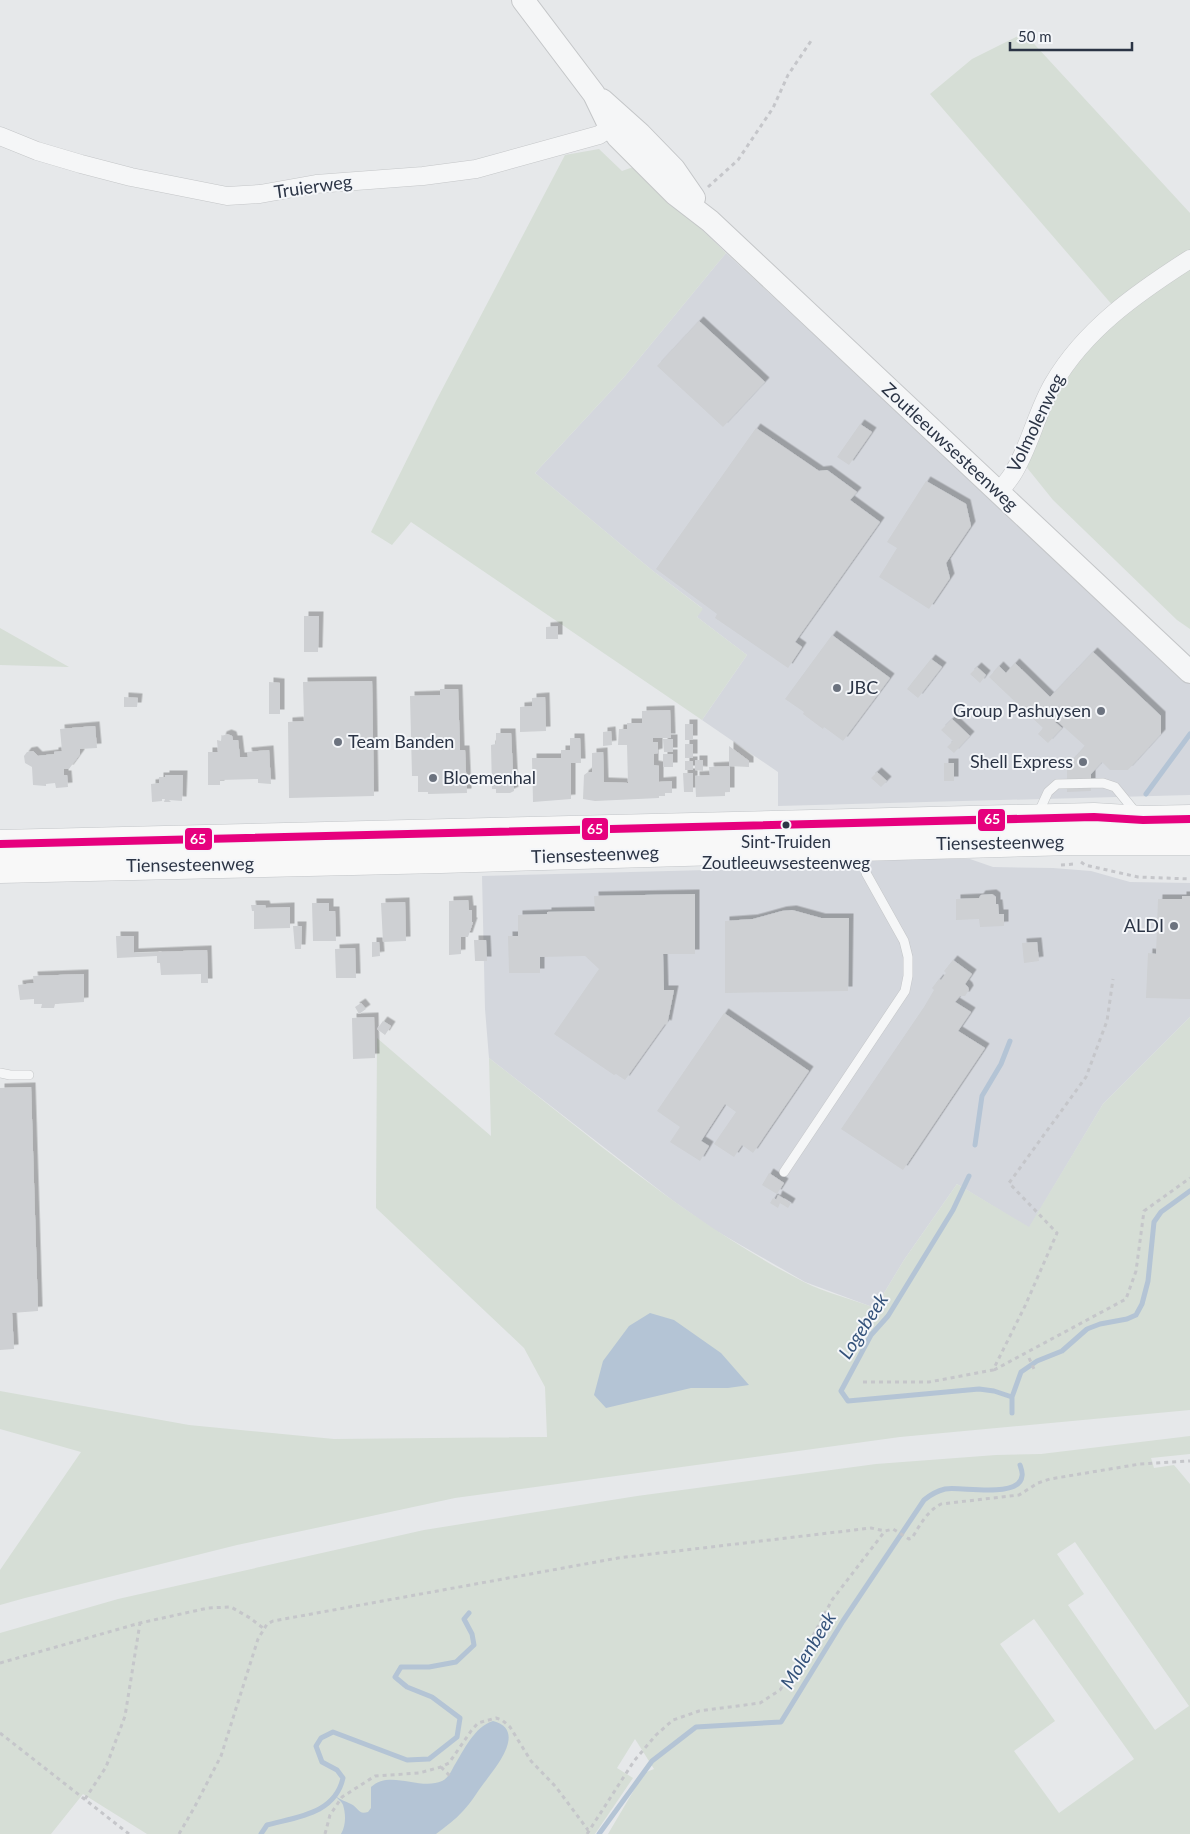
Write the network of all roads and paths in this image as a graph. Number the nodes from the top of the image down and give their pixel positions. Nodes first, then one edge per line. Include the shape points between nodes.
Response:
1 (523, 0) edge
2 (811, 41) dead end
3 (617, 123) junction
4 (0, 136) edge
5 (692, 196) junction
6 (710, 222) junction
7 (1190, 260) edge
8 (998, 492) junction
9 (1190, 672) edge
10 (1190, 819) edge
11 (794, 833) junction
12 (863, 835) junction
13 (0, 844) edge
14 (1182, 844) edge
15 (1081, 862) dead end
16 (0, 869) edge
17 (1190, 879) edge
18 (1113, 979) dead end
19 (0, 1073) edge
20 (29, 1074) dead end
21 (784, 1172) dead end
22 (1190, 1178) edge
23 (1029, 1358) dead end
24 (1034, 1369) dead end
25 (993, 1370) junction
26 (863, 1382) dead end
27 (1190, 1461) edge
28 (885, 1531) junction
29 (140, 1623) junction
30 (263, 1628) junction
31 (0, 1663) edge
32 (0, 1733) edge
33 (441, 1768) junction
34 (449, 1776) dead end
35 (84, 1799) junction
36 (588, 1832) edge
37 (129, 1834) edge
38 (178, 1834) edge
39 (325, 1834) edge

1 - 3 street, Zoutleeuwsesteenweg
2 - 5 path via 788,75 773,108 738,160
3 - 4 street, Truierweg via 599,135 476,169 227,196 81,164
3 - 5 street, Zoutleeuwsesteenweg via 674,169
3 - 6 street, Zoutleeuwsesteenweg via 630,151
5 - 6 street, Zoutleeuwsesteenweg
6 - 8 street, Zoutleeuwsesteenweg
7 - 8 street, Volmolenweg via 1145,288 1089,337 1053,385 1012,476
8 - 9 street, Zoutleeuwsesteenweg
10 - 12 main road, Tiensesteenweg via 1035,819
11 - 12 main road, Tiensesteenweg
11 - 13 main road, Tiensesteenweg
11 - 16 main road, Tiensesteenweg via 441,859
12 - 14 main road, Tiensesteenweg
12 - 21 lane via 866,873 904,941 908,958 905,992
15 - 17 path via 1130,876
18 - 25 path via 1107,1021 1086,1078 1009,1183 1057,1233
19 - 20 lane
22 - 25 path via 1144,1211 1136,1271 1126,1299
23 - 24 path
25 - 26 path via 929,1382
27 - 28 path via 1161,1462 1050,1479 1019,1495 941,1504 930,1511 912,1538 893,1529
28 - 30 path via 871,1528 618,1558 273,1621
28 - 36 path via 832,1600 780,1690 760,1703 699,1711 673,1720 634,1761
29 - 30 path via 208,1608 231,1607
29 - 31 path
29 - 35 path via 125,1716 106,1767
30 - 38 path via 221,1756
32 - 35 path
33 - 34 path
33 - 36 path via 449,1763 478,1724 496,1718 502,1720 510,1727 530,1761 556,1787
33 - 39 path via 375,1776 342,1797 330,1815
35 - 37 path

